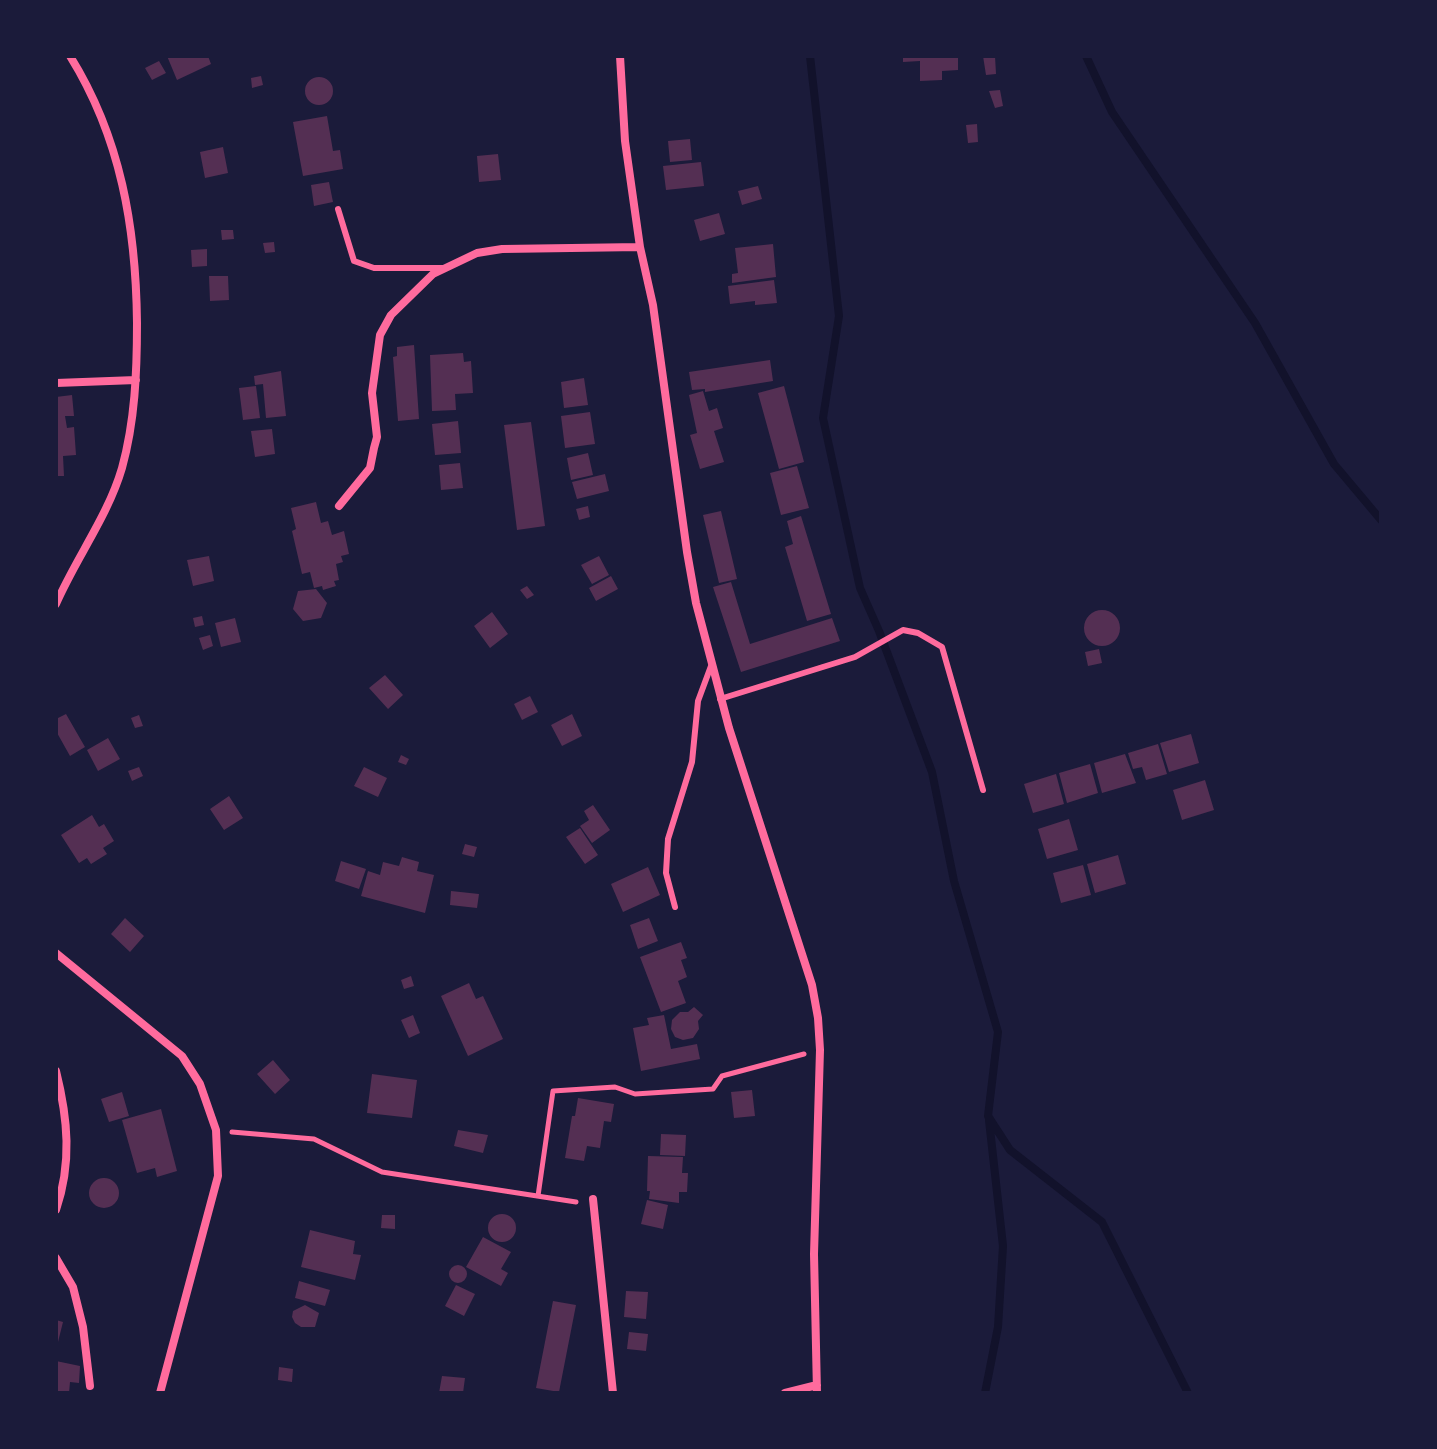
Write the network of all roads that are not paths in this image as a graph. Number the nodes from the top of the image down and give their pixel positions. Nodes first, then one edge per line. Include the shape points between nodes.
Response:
1 (70, 56) edge
2 (620, 56) edge
3 (338, 209) dead end
4 (640, 247) junction
5 (444, 268) junction
6 (136, 380) junction
7 (56, 383) edge
8 (339, 506) dead end
9 (56, 604) edge
10 (711, 666) junction
11 (720, 699) junction
12 (983, 790) dead end
13 (675, 907) dead end
14 (56, 953) edge
15 (56, 1071) edge
16 (593, 1199) road end
17 (56, 1210) edge
18 (56, 1258) edge
19 (90, 1386) dead end
20 (817, 1389) edge
21 (160, 1393) edge
22 (613, 1393) edge
23 (785, 1393) edge

1 - 6 street via 113,147 131,220 137,277
2 - 4 street
3 - 5 lane via 354,261 374,268
4 - 5 street via 502,249
4 - 10 street via 653,305 687,552
5 - 8 street via 391,315 380,335 372,393 377,437 370,468
6 - 7 street
6 - 9 street via 131,427 109,504
10 - 11 street
10 - 13 lane via 698,701 692,762 668,839 666,873
11 - 12 lane via 855,657 903,630 918,633 942,647
11 - 20 street via 818,1018
14 - 21 street via 182,1056 200,1084 216,1130 218,1176
15 - 17 street via 68,1139
16 - 22 street
18 - 19 street via 73,1287
20 - 23 street

